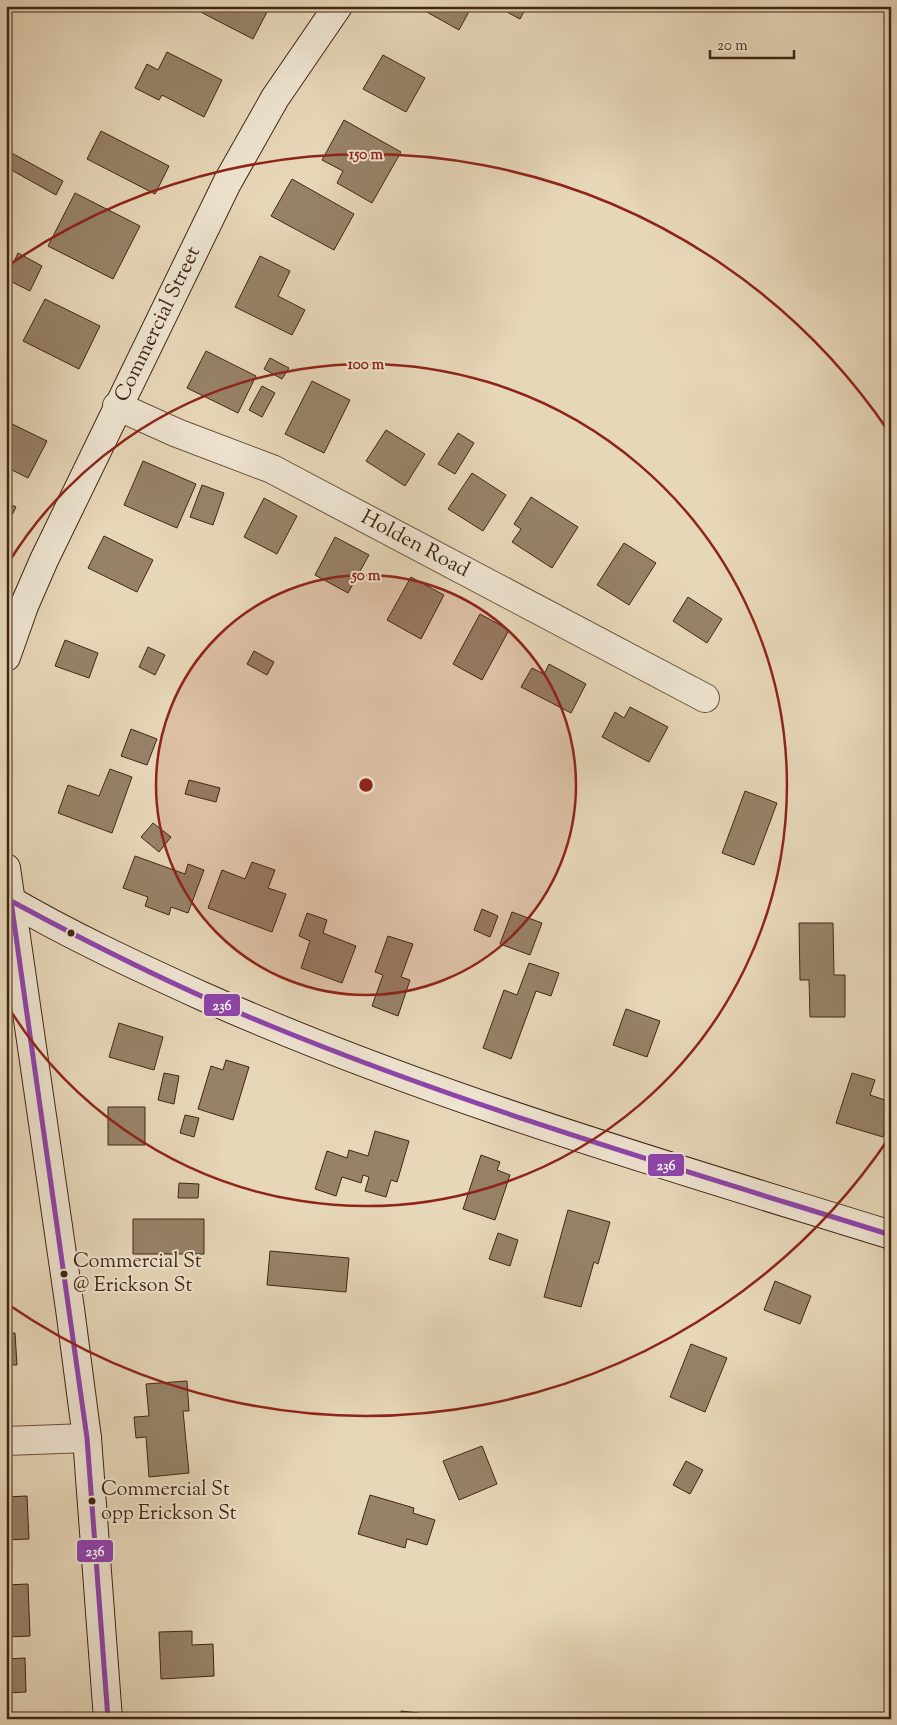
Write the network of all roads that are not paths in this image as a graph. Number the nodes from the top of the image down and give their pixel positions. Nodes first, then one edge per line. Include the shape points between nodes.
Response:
1 (338, 6) edge
2 (117, 406) junction
3 (6, 657) edge
4 (705, 698) dead end
5 (6, 868) edge
6 (8, 899) edge
7 (891, 1235) edge
8 (87, 1438) junction
9 (6, 1441) edge
10 (108, 1719) edge

1 - 2 main road, Commercial Street via 243,153
2 - 3 main road, Commercial Street via 21,612
2 - 4 main road, Holden Road via 272,469
5 - 6 main road
6 - 7 main road via 137,966 239,1013 341,1054 517,1117
6 - 8 main road
8 - 9 main road
8 - 10 main road

